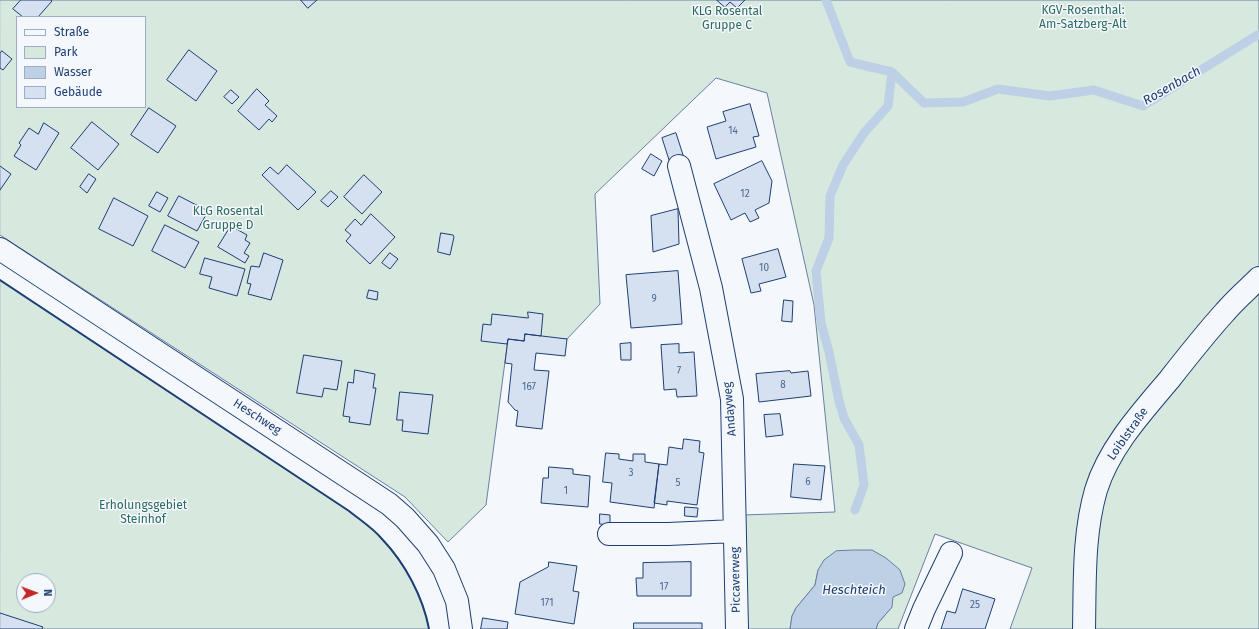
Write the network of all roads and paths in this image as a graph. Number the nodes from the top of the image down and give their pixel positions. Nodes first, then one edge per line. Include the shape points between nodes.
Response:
1 (679, 166) dead end
2 (0, 249) edge
3 (1259, 278) edge
4 (735, 531) junction
5 (609, 534) dead end
6 (951, 553) dead end
7 (461, 629) edge
8 (737, 629) edge
9 (916, 629) edge
10 (1084, 629) edge

1 - 4 street, Andayweg via 711,288 732,399
2 - 7 street, Heschweg via 389,504 428,544 444,569 457,601
3 - 10 street, Loiblstraße via 1226,311 1149,403 1121,439 1108,461 1096,489 1090,516
4 - 5 street
4 - 8 street, Piccaverweg
6 - 9 street

